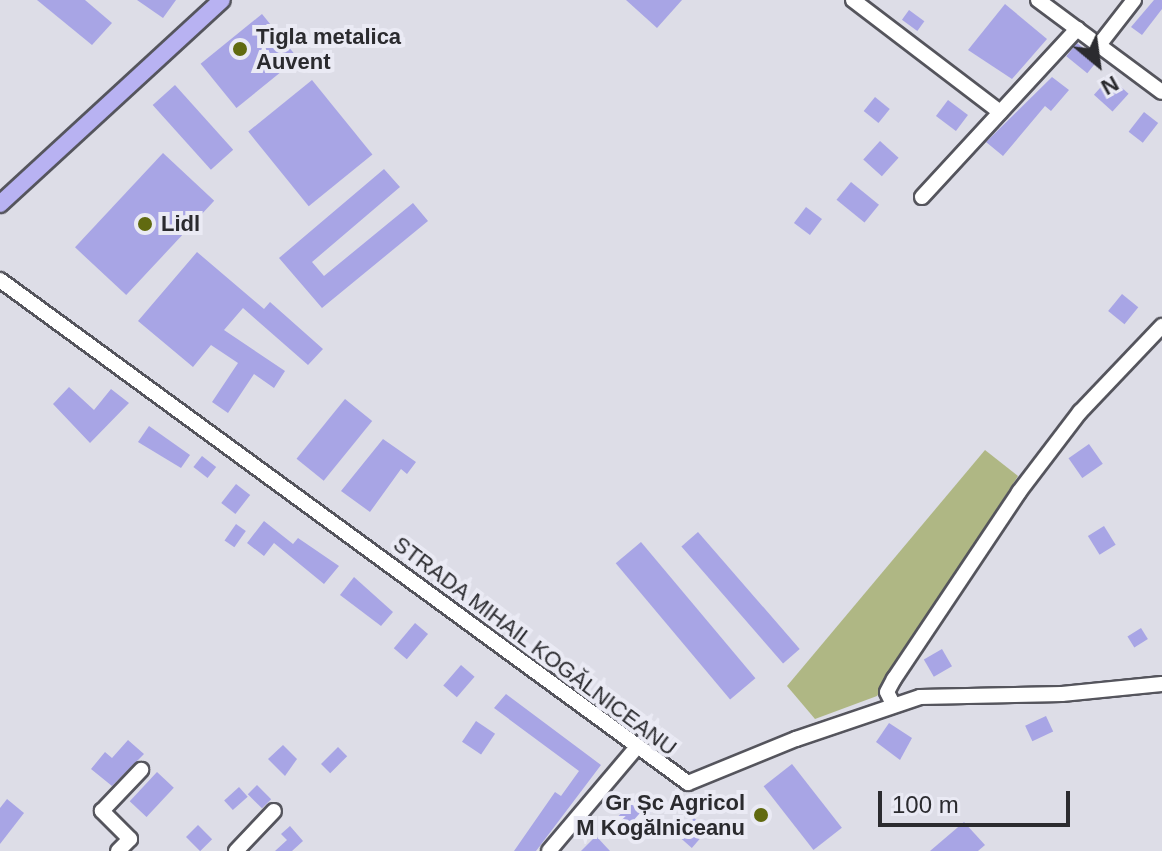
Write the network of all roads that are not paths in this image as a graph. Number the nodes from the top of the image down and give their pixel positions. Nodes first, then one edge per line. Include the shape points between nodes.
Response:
1 (222, 0) edge
2 (853, 0) edge
3 (1038, 0) edge
4 (1134, 0) edge
5 (1057, 6) edge
6 (1077, 29) junction
7 (1099, 45) junction
8 (1162, 92) edge
9 (1000, 112) junction
10 (922, 197) dead end
11 (0, 204) edge
12 (0, 280) edge
13 (1162, 326) edge
14 (1162, 684) edge
15 (893, 704) junction
16 (637, 747) junction
17 (141, 770) dead end
18 (274, 811) dead end
19 (118, 851) edge
20 (236, 851) edge
21 (549, 851) edge

1 - 11 main road
2 - 9 street
3 - 5 street
4 - 7 street
5 - 6 street
6 - 7 street
6 - 9 street
7 - 8 street
9 - 10 street
12 - 16 street, STRADA MIHAIL KOGĂLNICEANU
13 - 15 street via 1080,412 930,618 887,692
14 - 15 street, STRADA MIHAIL KOGĂLNICEANU via 1062,694 920,697
15 - 16 street, STRADA MIHAIL KOGĂLNICEANU via 688,783
16 - 21 street
17 - 19 street via 102,811 130,839
18 - 20 street

